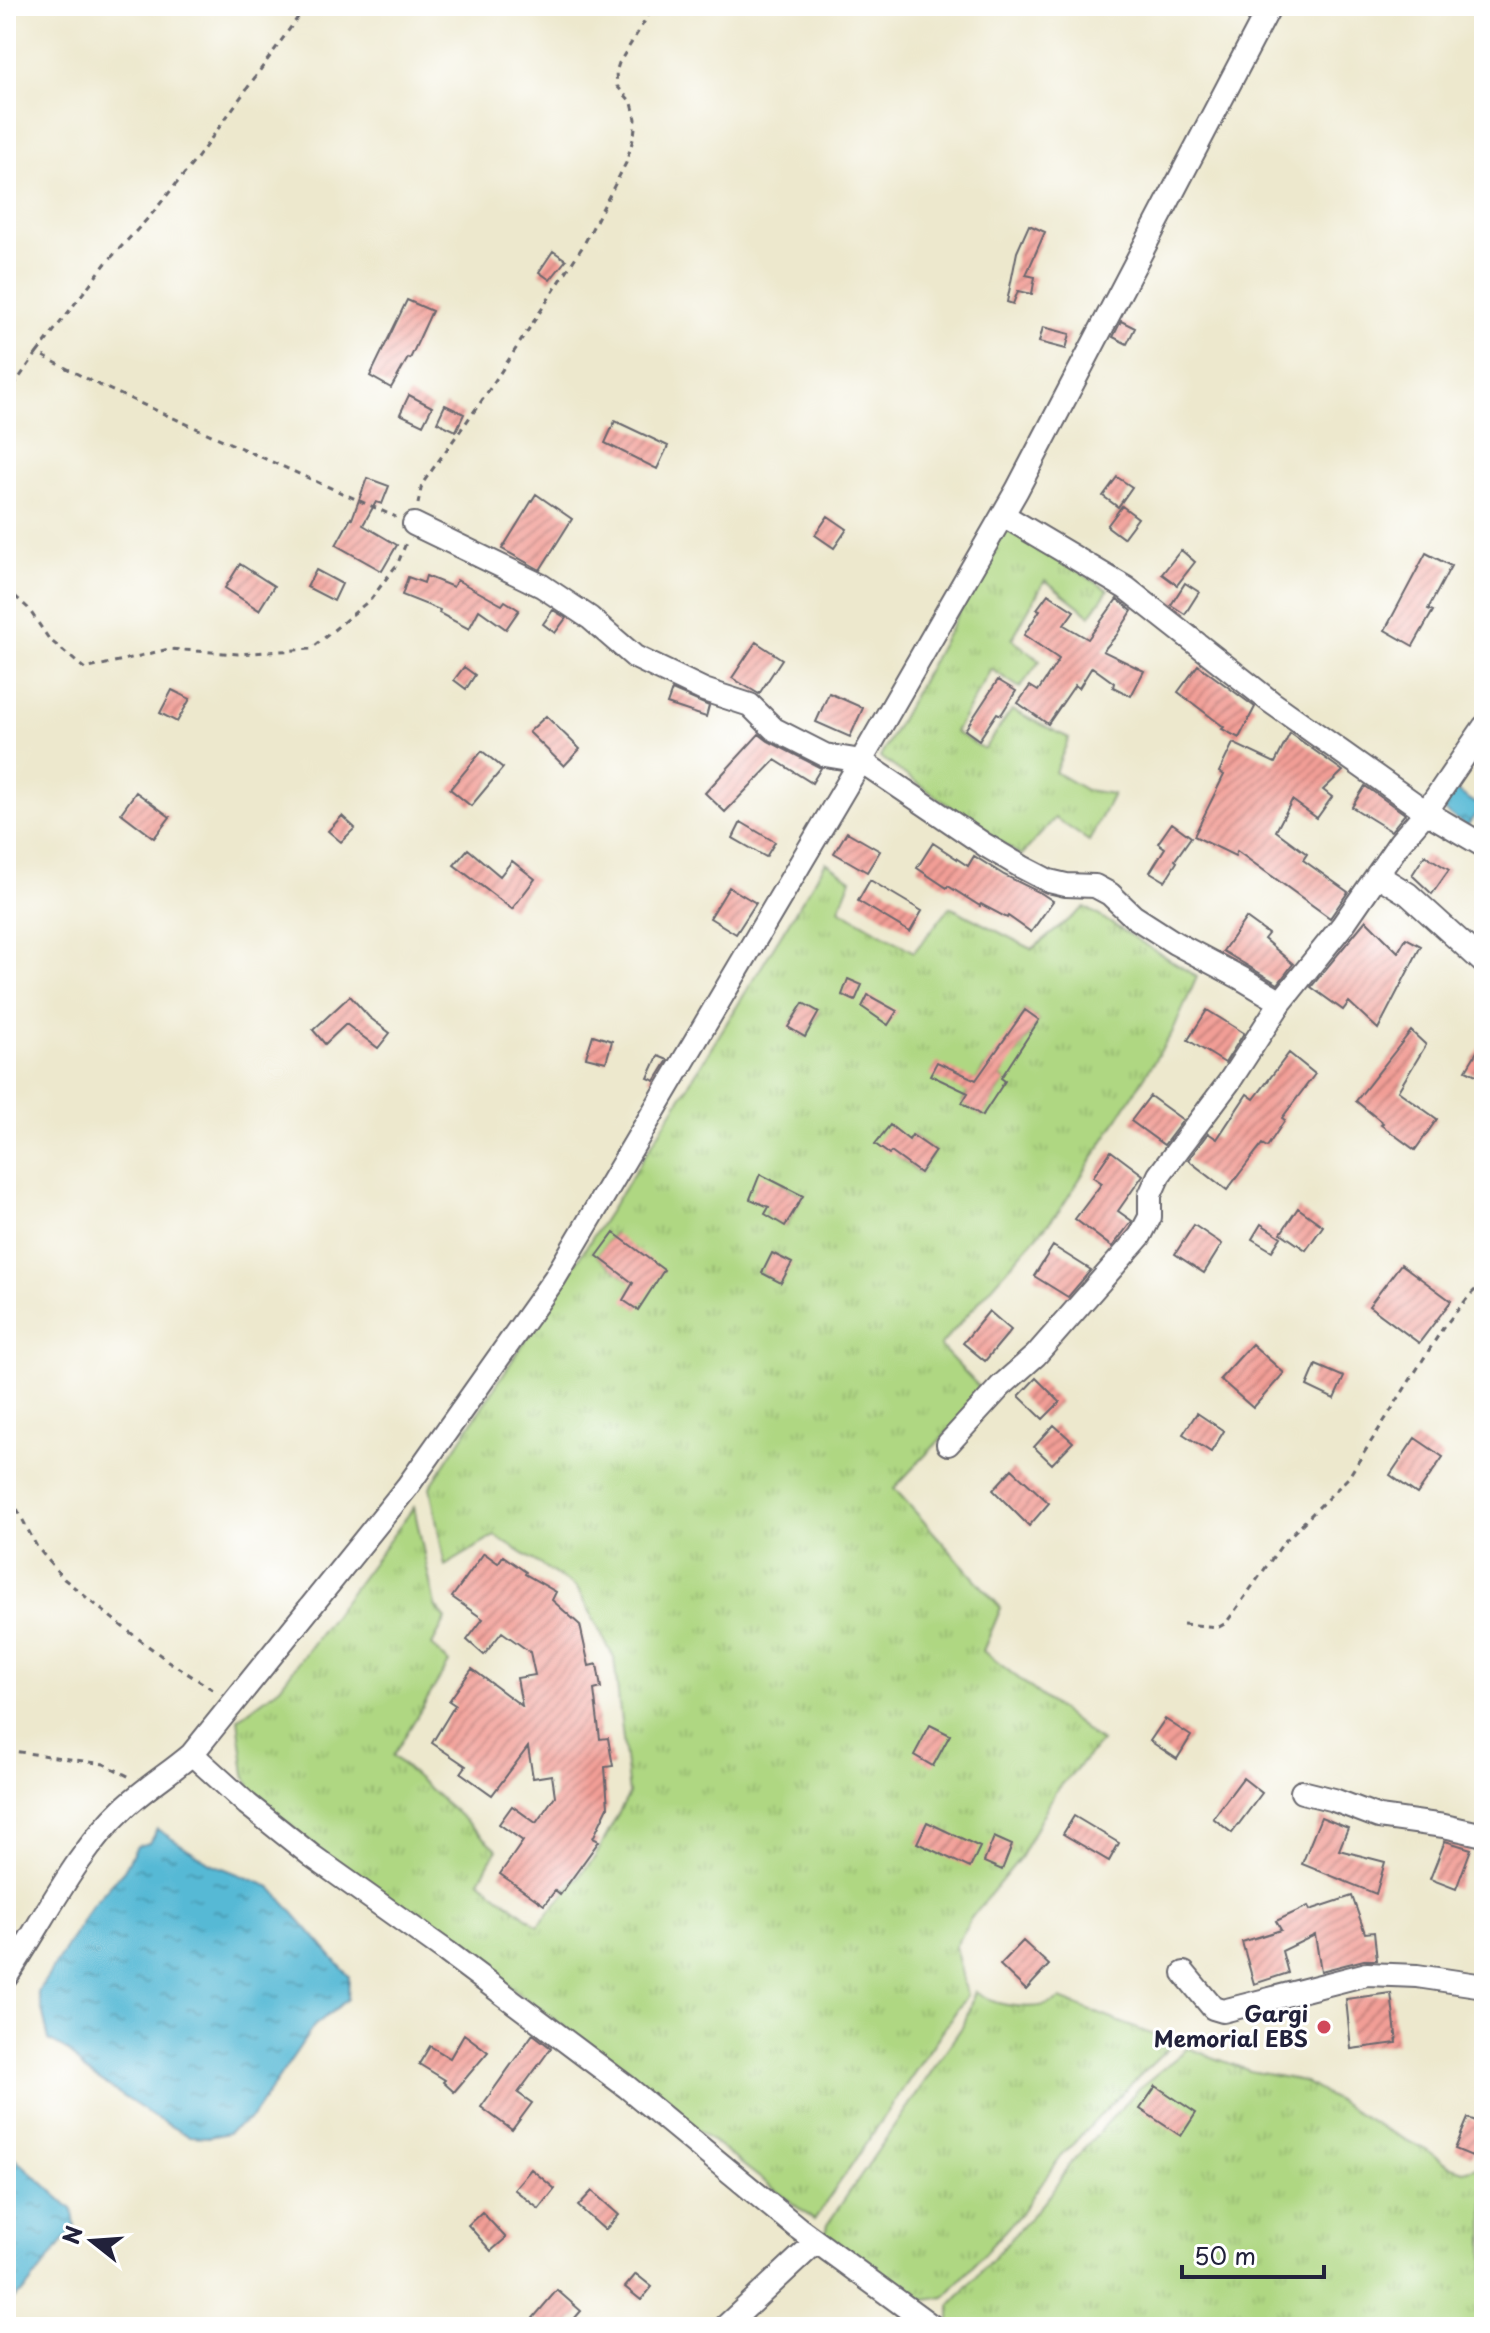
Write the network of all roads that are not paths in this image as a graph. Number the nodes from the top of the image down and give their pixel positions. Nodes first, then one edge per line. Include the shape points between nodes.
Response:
1 (1270, 6) edge
2 (1003, 515) junction
3 (414, 524) road end
4 (1484, 727) edge
5 (1477, 752) edge
6 (861, 761) junction
7 (1426, 812) junction
8 (1484, 846) edge
9 (1377, 875) junction
10 (1484, 963) edge
11 (1281, 1002) junction
12 (948, 1444) dead end
13 (192, 1754) junction
14 (1302, 1792) dead end
15 (1484, 1835) edge
16 (1184, 1973) dead end
17 (6, 1977) edge
18 (1484, 1986) edge
19 (816, 2242) junction
20 (725, 2327) edge
21 (933, 2327) edge

1 - 2 street
2 - 6 street
2 - 7 street via 1126,588 1271,702
3 - 6 street via 542,586 635,657 750,705 774,729 825,755
4 - 5 street
5 - 7 street
6 - 11 street via 1022,867 1049,881 1095,886 1175,943
6 - 13 street via 555,1278 407,1487
7 - 8 street
7 - 9 street
9 - 10 street via 1408,894
9 - 11 street
11 - 12 street via 1159,1175 1140,1236 1036,1355
13 - 17 street via 100,1833
13 - 19 street via 312,1856 627,2087
14 - 15 street via 1379,1817
16 - 18 street via 1213,2008 1223,2011 1367,1974
19 - 20 street
19 - 21 street

